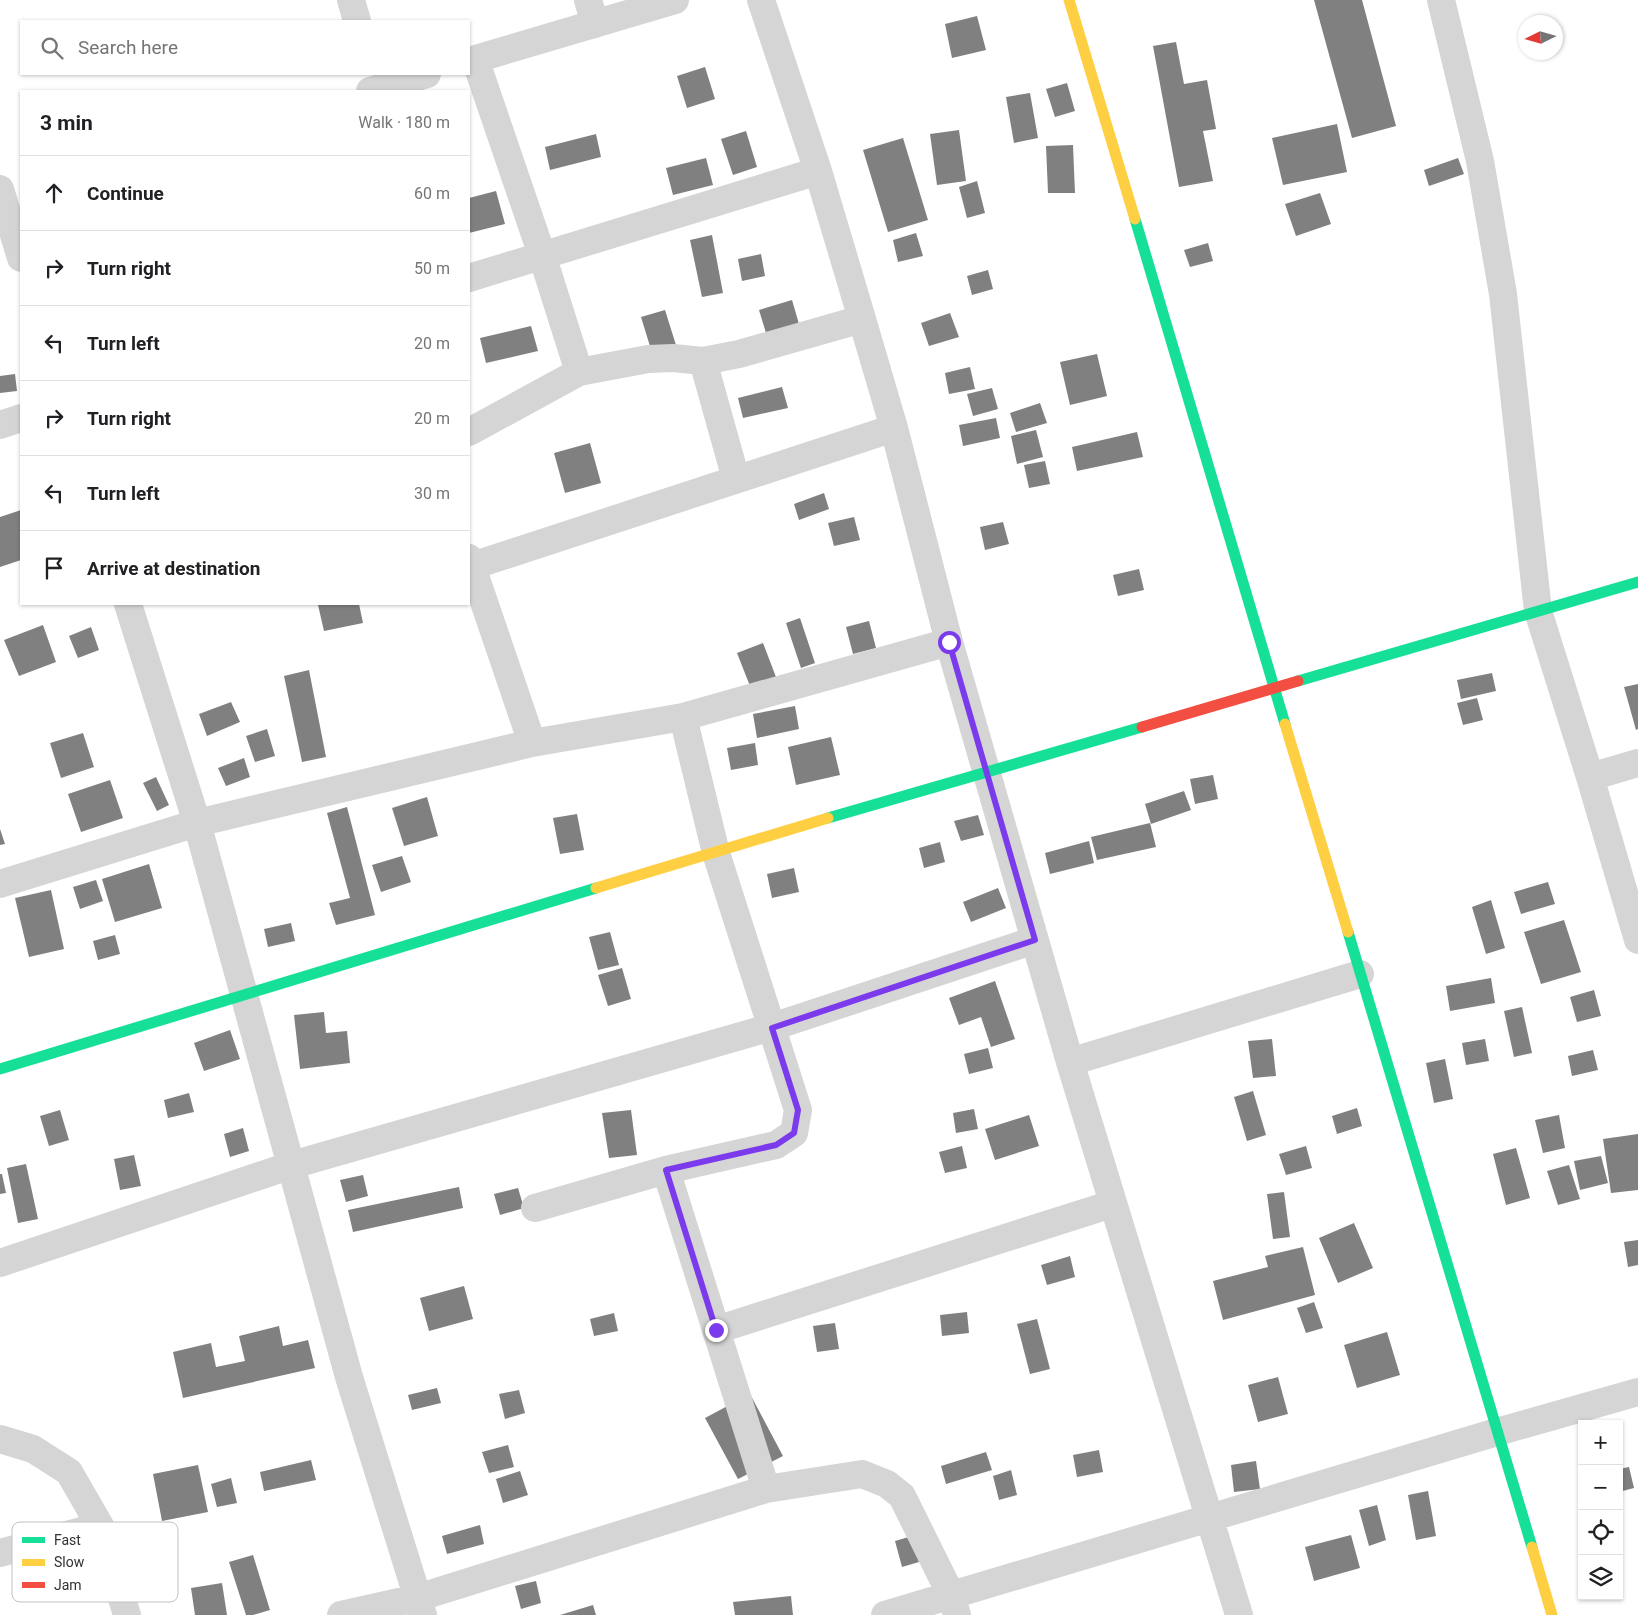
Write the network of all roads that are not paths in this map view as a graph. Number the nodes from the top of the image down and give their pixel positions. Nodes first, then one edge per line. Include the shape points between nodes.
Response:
1 (351, 0) edge
2 (675, 0) edge
3 (761, 0) edge
4 (1069, 0) edge
5 (1441, 0) edge
6 (592, 12) edge
7 (357, 20) edge
8 (472, 60) edge
9 (422, 75) edge
10 (374, 85) edge
11 (818, 171) junction
12 (7, 201) edge
13 (20, 254) edge
14 (542, 255) junction
15 (470, 278) edge
16 (862, 319) junction
17 (703, 361) junction
18 (579, 372) junction
19 (20, 418) edge
20 (0, 425) edge
21 (894, 428) junction
22 (470, 431) edge
23 (736, 479) junction
24 (470, 562) edge
25 (1638, 582) edge
26 (128, 605) edge
27 (1538, 611) junction
28 (949, 642) junction
29 (1274, 687) junction
30 (683, 717) junction
31 (532, 743) junction
32 (1638, 763) edge
33 (987, 771) junction
34 (1590, 777) junction
35 (197, 823) junction
36 (716, 853) junction
37 (0, 884) edge
38 (1035, 940) junction
39 (1638, 940) edge
40 (1360, 974) junction
41 (244, 994) junction
42 (772, 1028) junction
43 (1070, 1062) junction
44 (0, 1069) edge
45 (292, 1165) junction
46 (666, 1170) junction
47 (1112, 1204) junction
48 (535, 1208) dead end
49 (0, 1263) edge
50 (716, 1330) junction
51 (1638, 1392) edge
52 (1497, 1432) junction
53 (0, 1439) edge
54 (766, 1490) junction
55 (1210, 1518) junction
56 (98, 1522) edge
57 (123, 1602) edge
58 (954, 1605) edge
59 (420, 1607) edge
60 (127, 1615) edge
61 (341, 1615) edge
62 (884, 1615) edge
63 (1240, 1615) edge
64 (1552, 1615) edge

1 - 7 street
2 - 6 street
3 - 11 street
4 - 29 street
5 - 27 street via 1480,161 1503,294
6 - 8 street
8 - 14 street
9 - 10 street
11 - 14 street
11 - 16 street
12 - 13 street
14 - 15 street
14 - 18 street
16 - 17 street
16 - 21 street
17 - 18 street via 648,359
17 - 23 street
18 - 22 street
19 - 20 street
21 - 23 street
21 - 28 street
23 - 24 street
24 - 31 street
25 - 27 street
26 - 35 street
27 - 29 street
27 - 34 street
28 - 30 street
28 - 33 street
29 - 33 street
29 - 40 street
30 - 31 street
30 - 36 street
31 - 35 street
32 - 34 street
33 - 36 street
33 - 38 street
34 - 39 street
35 - 37 street
35 - 41 street
36 - 41 street
36 - 42 street
38 - 42 street
38 - 43 street
40 - 43 street
40 - 52 street
41 - 44 street
41 - 45 street
42 - 45 street
42 - 46 street via 798,1110 794,1133 776,1145
43 - 47 street
45 - 49 street
45 - 59 street via 349,1377
46 - 48 street
46 - 50 street
47 - 50 street
47 - 55 street
50 - 54 street
51 - 52 street
52 - 55 street
52 - 64 street
53 - 56 street via 33,1449 69,1472
54 - 58 street via 862,1474 887,1484 902,1496
54 - 59 street
55 - 58 street
55 - 63 street
57 - 60 street
58 - 62 street
59 - 61 street

